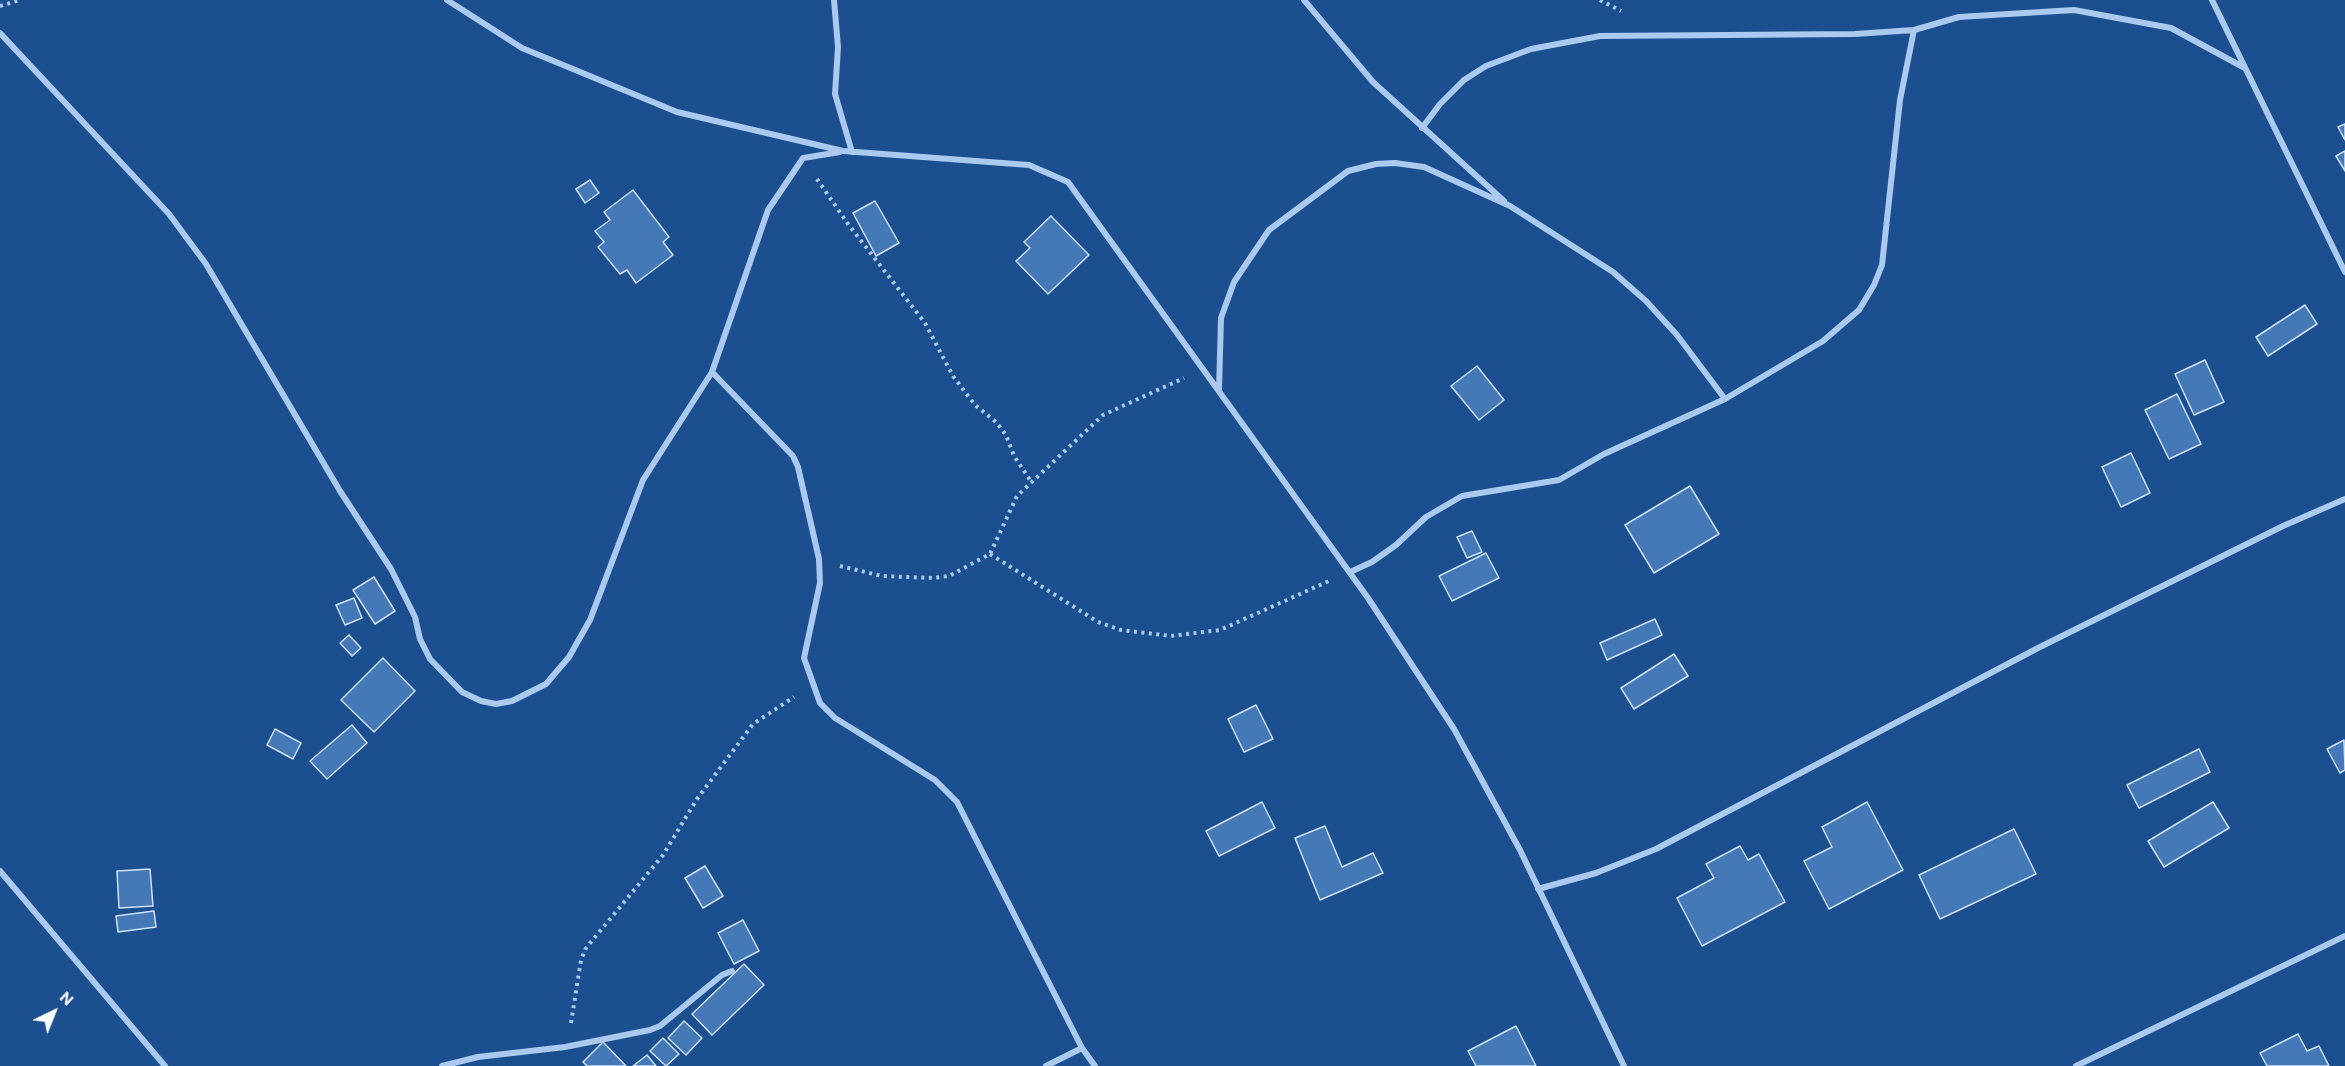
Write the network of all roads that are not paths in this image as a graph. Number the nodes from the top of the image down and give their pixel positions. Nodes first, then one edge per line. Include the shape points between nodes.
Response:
1 (447, 0) edge
2 (834, 0) edge
3 (1304, 0) edge
4 (2212, 0) edge
5 (1914, 30) junction
6 (0, 33) edge
7 (2243, 67) junction
8 (1422, 128) junction
9 (843, 151) junction
10 (852, 152) junction
11 (1510, 206) junction
12 (2345, 272) edge
13 (712, 372) junction
14 (1219, 391) junction
15 (1725, 399) junction
16 (2345, 499) edge
17 (1350, 573) junction
18 (0, 871) edge
19 (1539, 889) junction
20 (2345, 936) edge
21 (732, 972) dead end
22 (1082, 1048) junction
23 (165, 1066) edge
24 (442, 1066) edge
25 (1046, 1066) edge
26 (1095, 1066) edge
27 (1624, 1066) edge
28 (2076, 1066) edge

1 - 9 street via 522,48 677,112
2 - 10 street via 836,94
3 - 8 street via 1373,82
4 - 7 street
5 - 7 street via 1959,16 2074,10 2171,28
5 - 8 street via 1600,36 1531,49 1486,66 1464,80
5 - 15 street via 1900,100 1882,266 1875,285 1859,310 1823,341
6 - 13 street via 169,214 206,264 391,569 430,659 462,693 496,704 512,701 546,684 569,657 590,620 643,480
7 - 12 street
8 - 11 street
9 - 10 street
9 - 13 street via 803,158 768,210
10 - 14 street via 1029,165 1068,182
11 - 14 street via 1424,167 1376,164 1348,171 1269,230 1234,282 1221,318
11 - 15 street via 1612,272 1646,301
13 - 22 street via 793,456 819,559 820,583 804,658 820,703 835,718 935,780 957,802
14 - 17 street
15 - 17 street via 1604,454 1559,480 1462,496 1426,517 1380,556
16 - 19 street via 2037,648 1656,849 1596,873
17 - 19 street via 1454,729
18 - 23 street
19 - 27 street
20 - 28 street
21 - 24 street via 722,975 660,1026 565,1047 478,1057
22 - 25 street
22 - 26 street

